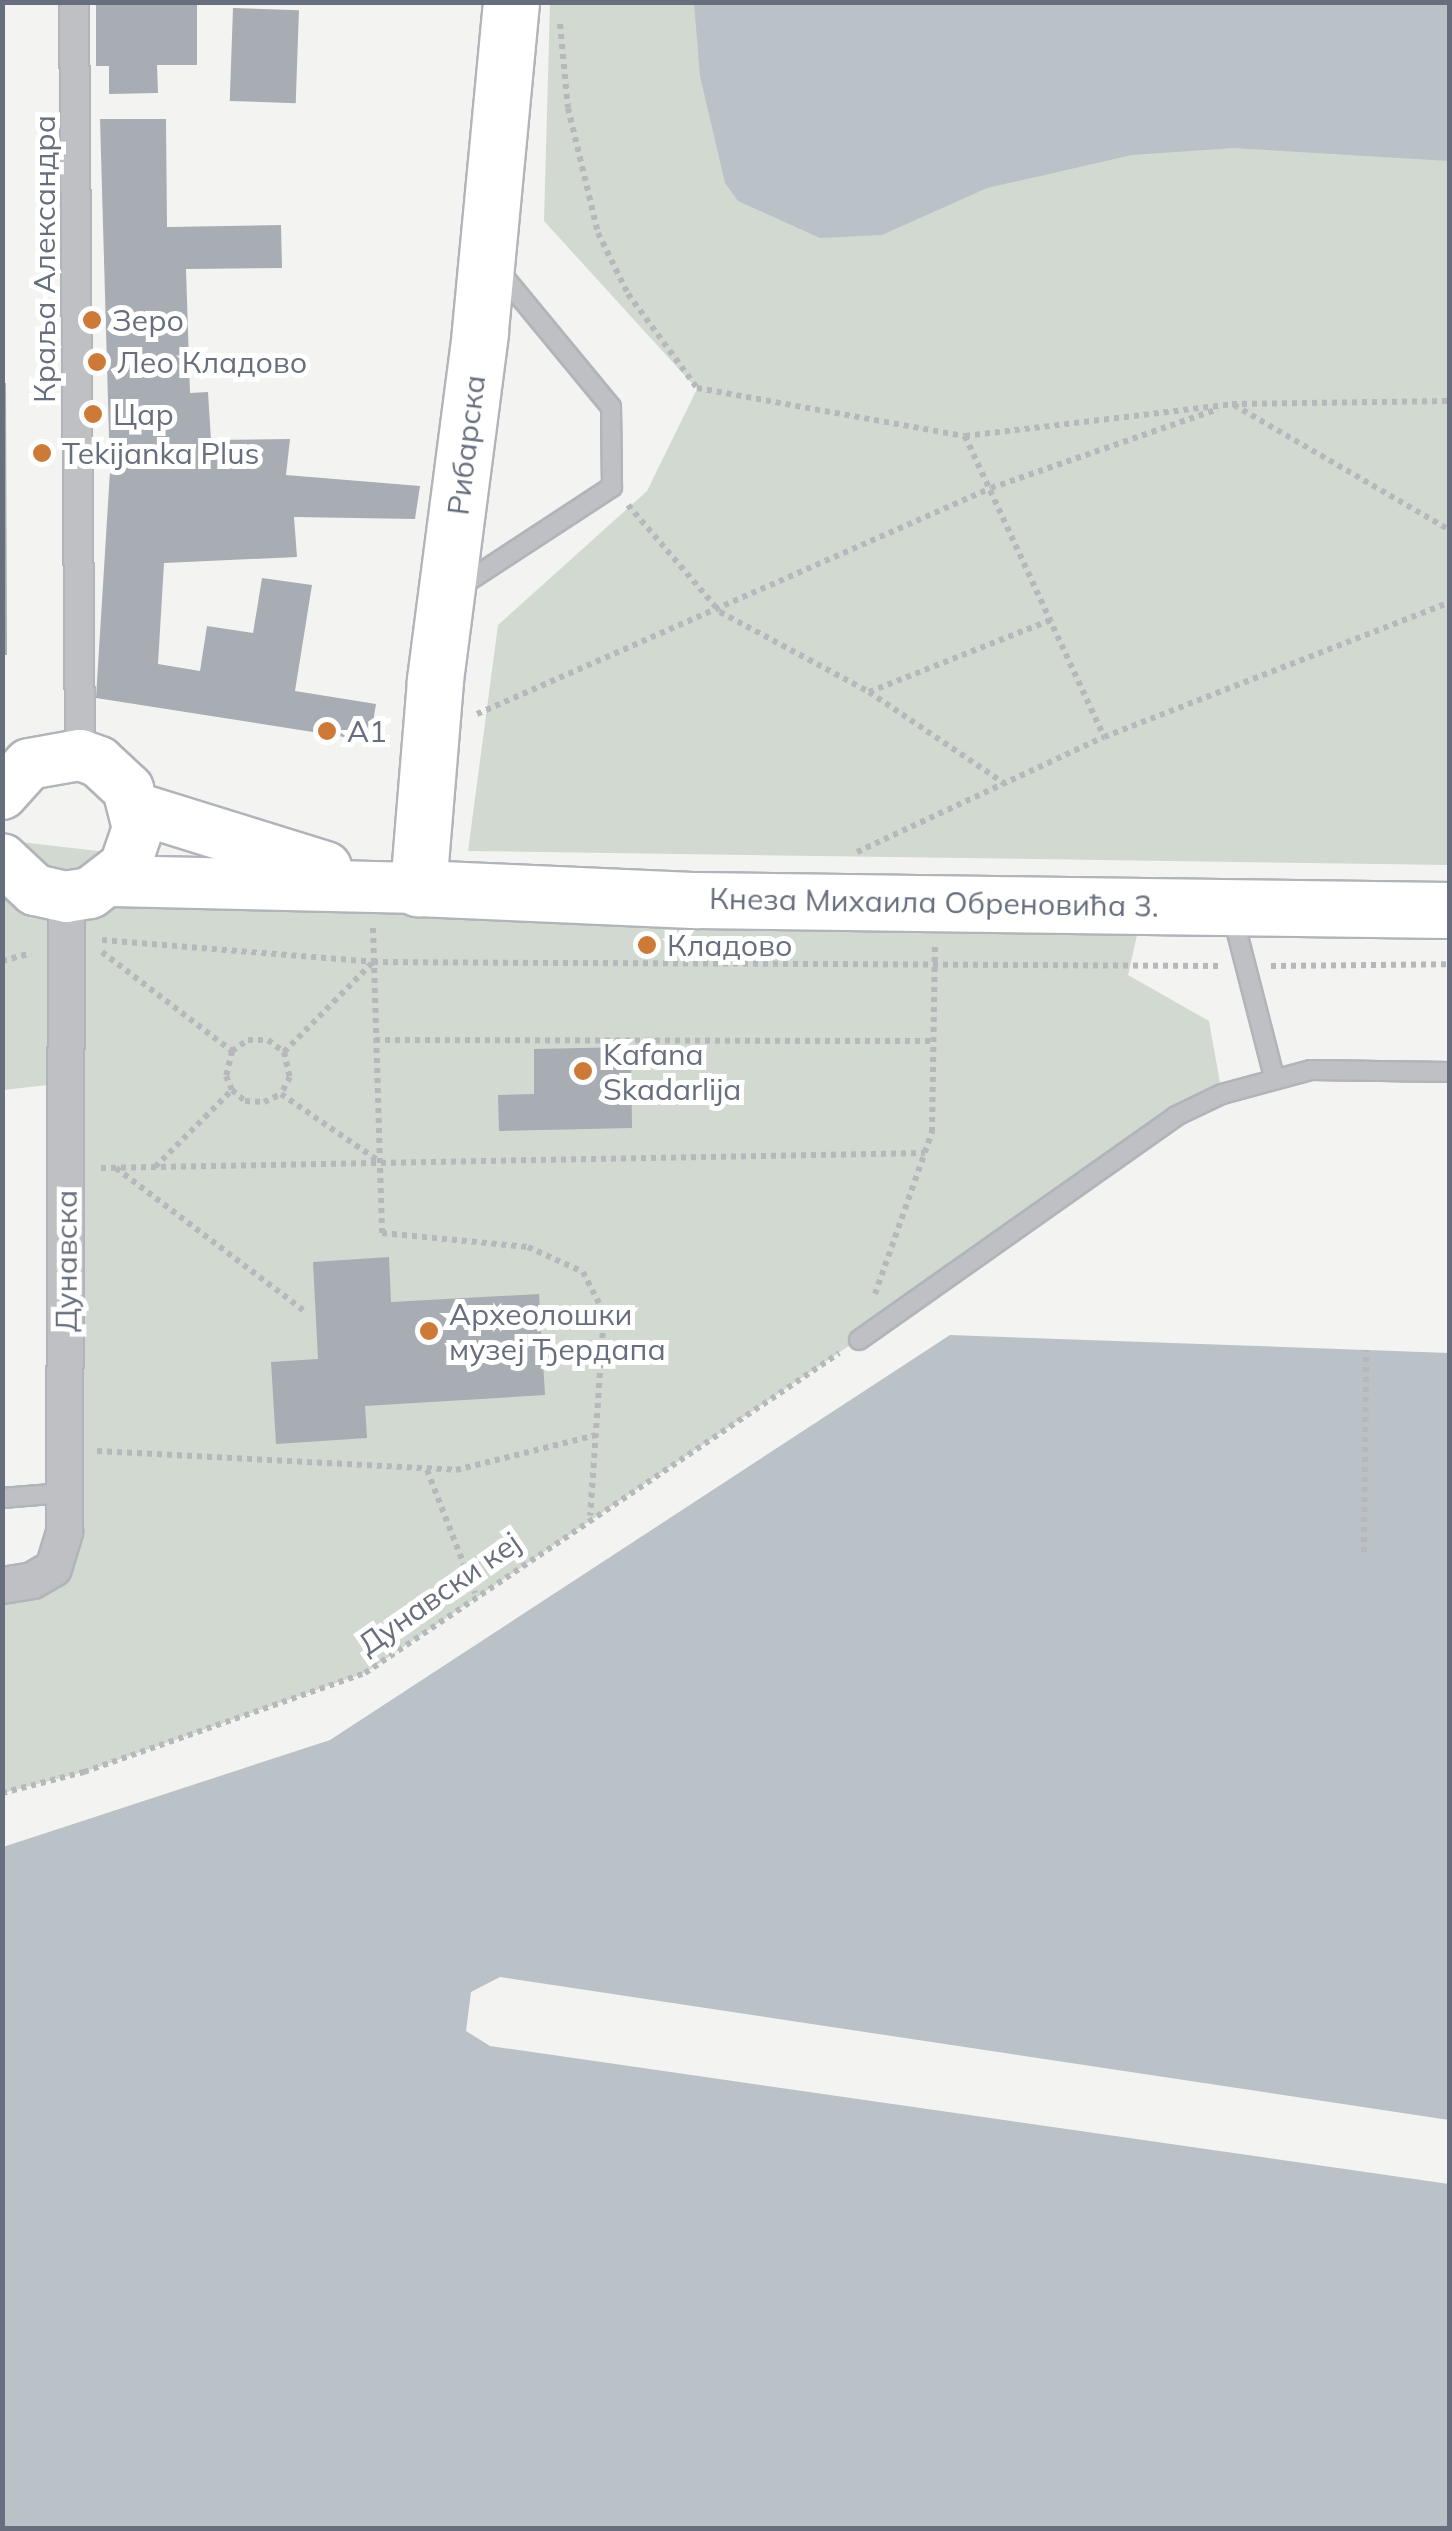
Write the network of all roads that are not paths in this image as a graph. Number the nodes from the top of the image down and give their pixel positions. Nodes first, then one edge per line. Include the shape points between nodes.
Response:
1 (74, 2) edge
2 (535, 9) edge
3 (488, 257) junction
4 (446, 596) junction
5 (80, 755) junction
6 (2, 794) edge
7 (136, 808) junction
8 (2, 859) edge
9 (396, 885) junction
10 (89, 889) junction
11 (1230, 906) junction
12 (1450, 910) edge
13 (1450, 1072) edge
14 (1274, 1077) junction
15 (859, 1340) road end
16 (64, 1493) junction
17 (2, 1498) edge
18 (2, 1585) edge

1 - 5 street, Краља Александра
2 - 3 main road, Рибарска
3 - 4 main road, Рибарска
3 - 4 lane via 611,407 612,487
4 - 9 main road, Рибарска via 430,731
5 - 6 main road via 30,764
5 - 7 main road via 116,774
7 - 9 main road, Кнеза Михаила Обреновића 3.
7 - 10 main road via 134,848
8 - 10 main road via 35,890
9 - 10 main road, Кнеза Михаила Обреновића 3.
9 - 11 main road, Кнеза Михаила Обреновића 3. via 698,900
10 - 16 street, Дунавска via 66,1168
11 - 12 main road, Кнеза Михаила Обреновића 3.
11 - 14 lane
13 - 14 lane via 1311,1070
14 - 15 lane via 1176,1116
16 - 17 lane
16 - 18 street, Дунавска via 64,1532 53,1568

